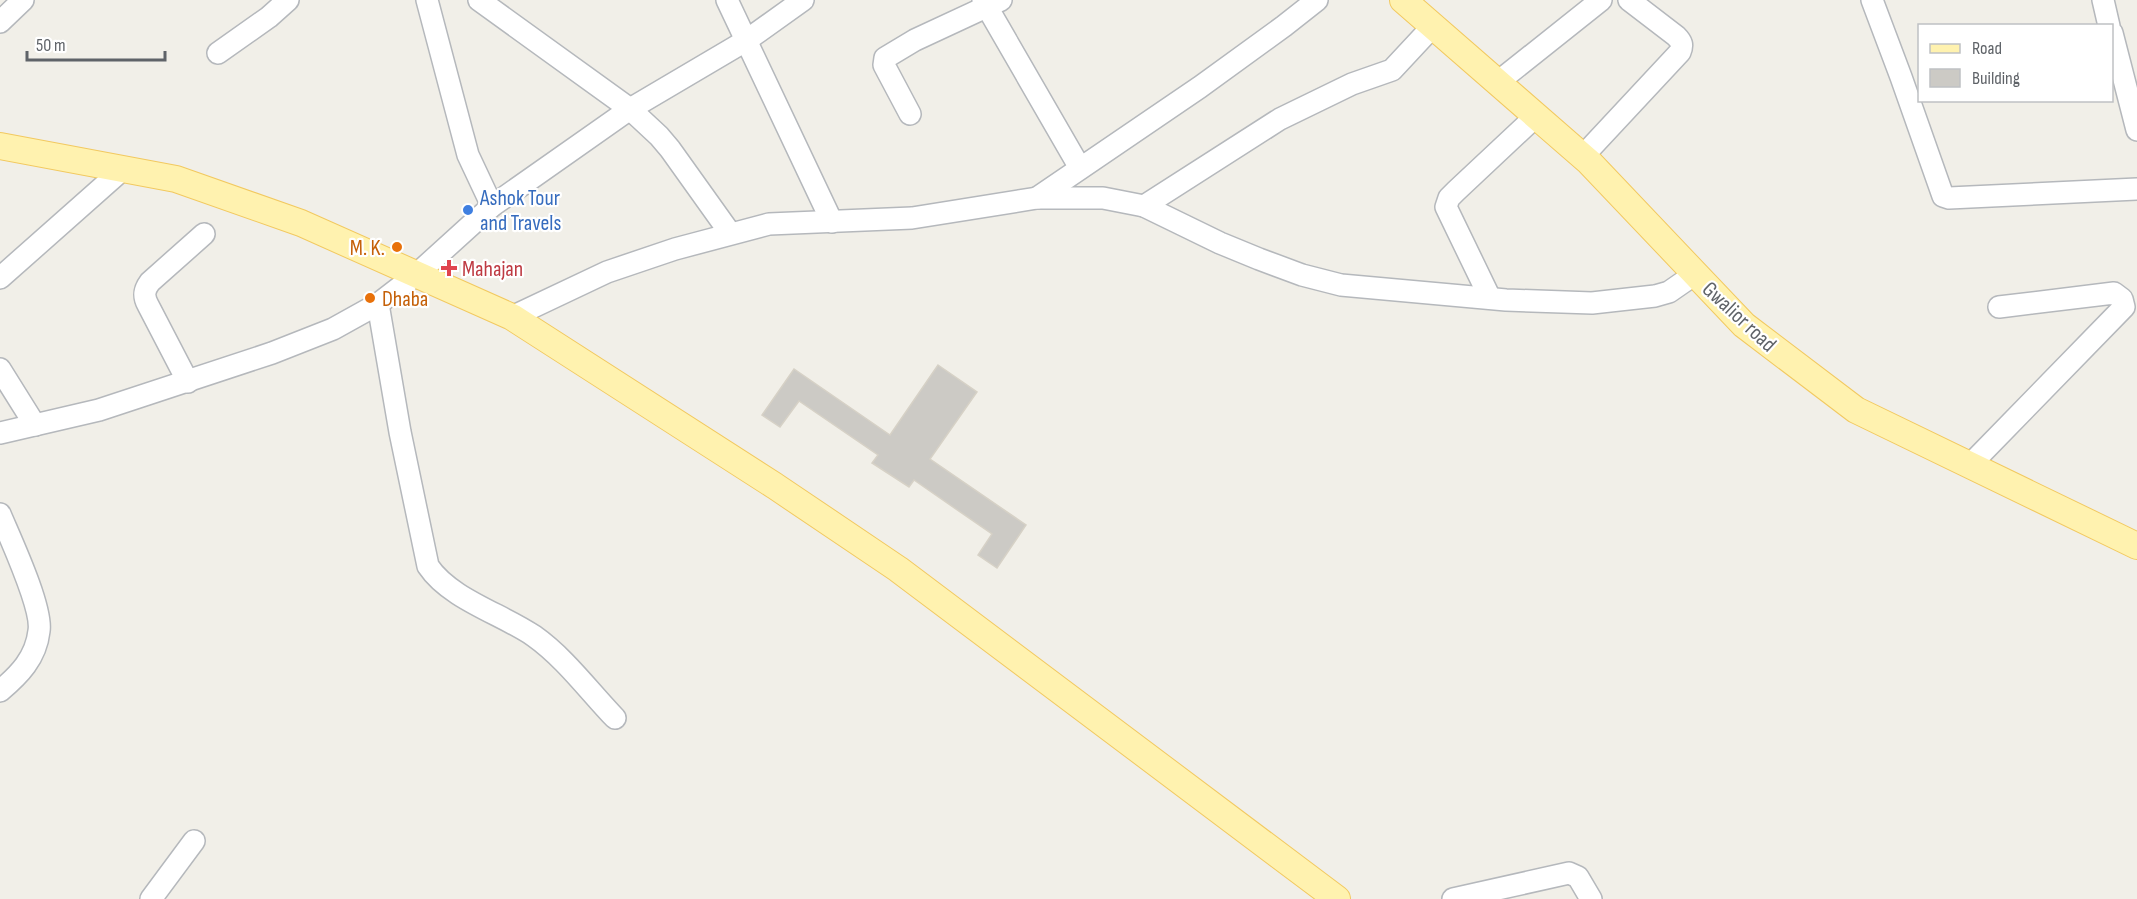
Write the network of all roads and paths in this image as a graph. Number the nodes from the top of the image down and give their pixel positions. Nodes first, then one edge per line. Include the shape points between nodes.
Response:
1 (23, 0) edge
2 (288, 0) edge
3 (427, 0) edge
4 (479, 0) edge
5 (728, 0) edge
6 (803, 0) edge
7 (1317, 0) edge
8 (1403, 0) edge
9 (1601, 0) edge
10 (1629, 0) edge
11 (1872, 0) edge
12 (2103, 0) edge
13 (990, 2) edge
14 (0, 22) edge
15 (2109, 24) edge
16 (1434, 26) junction
17 (2113, 37) edge
18 (747, 40) junction
19 (218, 53) dead end
20 (1498, 82) junction
21 (630, 109) junction
22 (910, 114) dead end
23 (1536, 116) junction
24 (2137, 129) edge
25 (0, 146) edge
26 (1583, 156) junction
27 (1080, 168) junction
28 (123, 169) junction
29 (2137, 189) edge
30 (1037, 198) junction
31 (492, 206) junction
32 (1144, 206) junction
33 (832, 222) junction
34 (730, 233) junction
35 (204, 234) dead end
36 (417, 274) junction
37 (1695, 274) junction
38 (0, 278) edge
39 (1490, 298) junction
40 (378, 304) junction
41 (1999, 307) dead end
42 (512, 317) junction
43 (0, 369) edge
44 (188, 382) junction
45 (35, 425) junction
46 (0, 433) edge
47 (1970, 465) junction
48 (0, 514) edge
49 (2137, 546) edge
50 (0, 691) edge
51 (615, 718) dead end
52 (195, 841) dead end
53 (151, 899) edge
54 (1337, 899) edge
55 (1453, 899) edge
56 (1591, 899) edge

1 - 14 street
2 - 19 street
3 - 31 street via 468,155
4 - 21 street
5 - 18 street
6 - 18 street
7 - 27 street via 1200,87
8 - 16 main road, Gwalior road
9 - 20 street
10 - 26 street via 1676,36 1682,47
11 - 29 street via 1943,196
12 - 15 street
13 - 22 street via 885,58 884,65
13 - 27 street
16 - 20 main road, Gwalior road
16 - 32 street via 1392,70 1352,84 1280,119
17 - 24 street
18 - 21 street
18 - 33 street
20 - 23 main road, Gwalior road
21 - 31 street
21 - 34 street via 670,149
23 - 26 main road, Gwalior road
23 - 39 street via 1456,190 1446,207
25 - 28 main road
26 - 37 main road, Gwalior road
27 - 30 street
28 - 36 main road via 176,179 301,223
28 - 38 street
30 - 32 street via 1103,198
30 - 33 street via 912,218
31 - 36 street
32 - 39 street via 1220,243 1302,275 1341,285
33 - 34 street via 776,223
34 - 42 street via 607,272
35 - 44 street via 144,290 144,298
36 - 40 street
36 - 42 main road
37 - 39 street via 1669,292 1637,298 1592,303
37 - 47 main road, Gwalior road via 1744,326 1856,410
40 - 44 street via 322,333
40 - 51 street via 428,566 464,597 546,645
41 - 47 street via 2114,293 2122,298 2124,307
42 - 54 main road via 898,569
43 - 45 street
44 - 45 street
45 - 46 street
47 - 49 main road, Gwalior road
48 - 50 street via 37,609 40,630 21,673
52 - 53 street
55 - 56 street via 1569,873 1578,877

